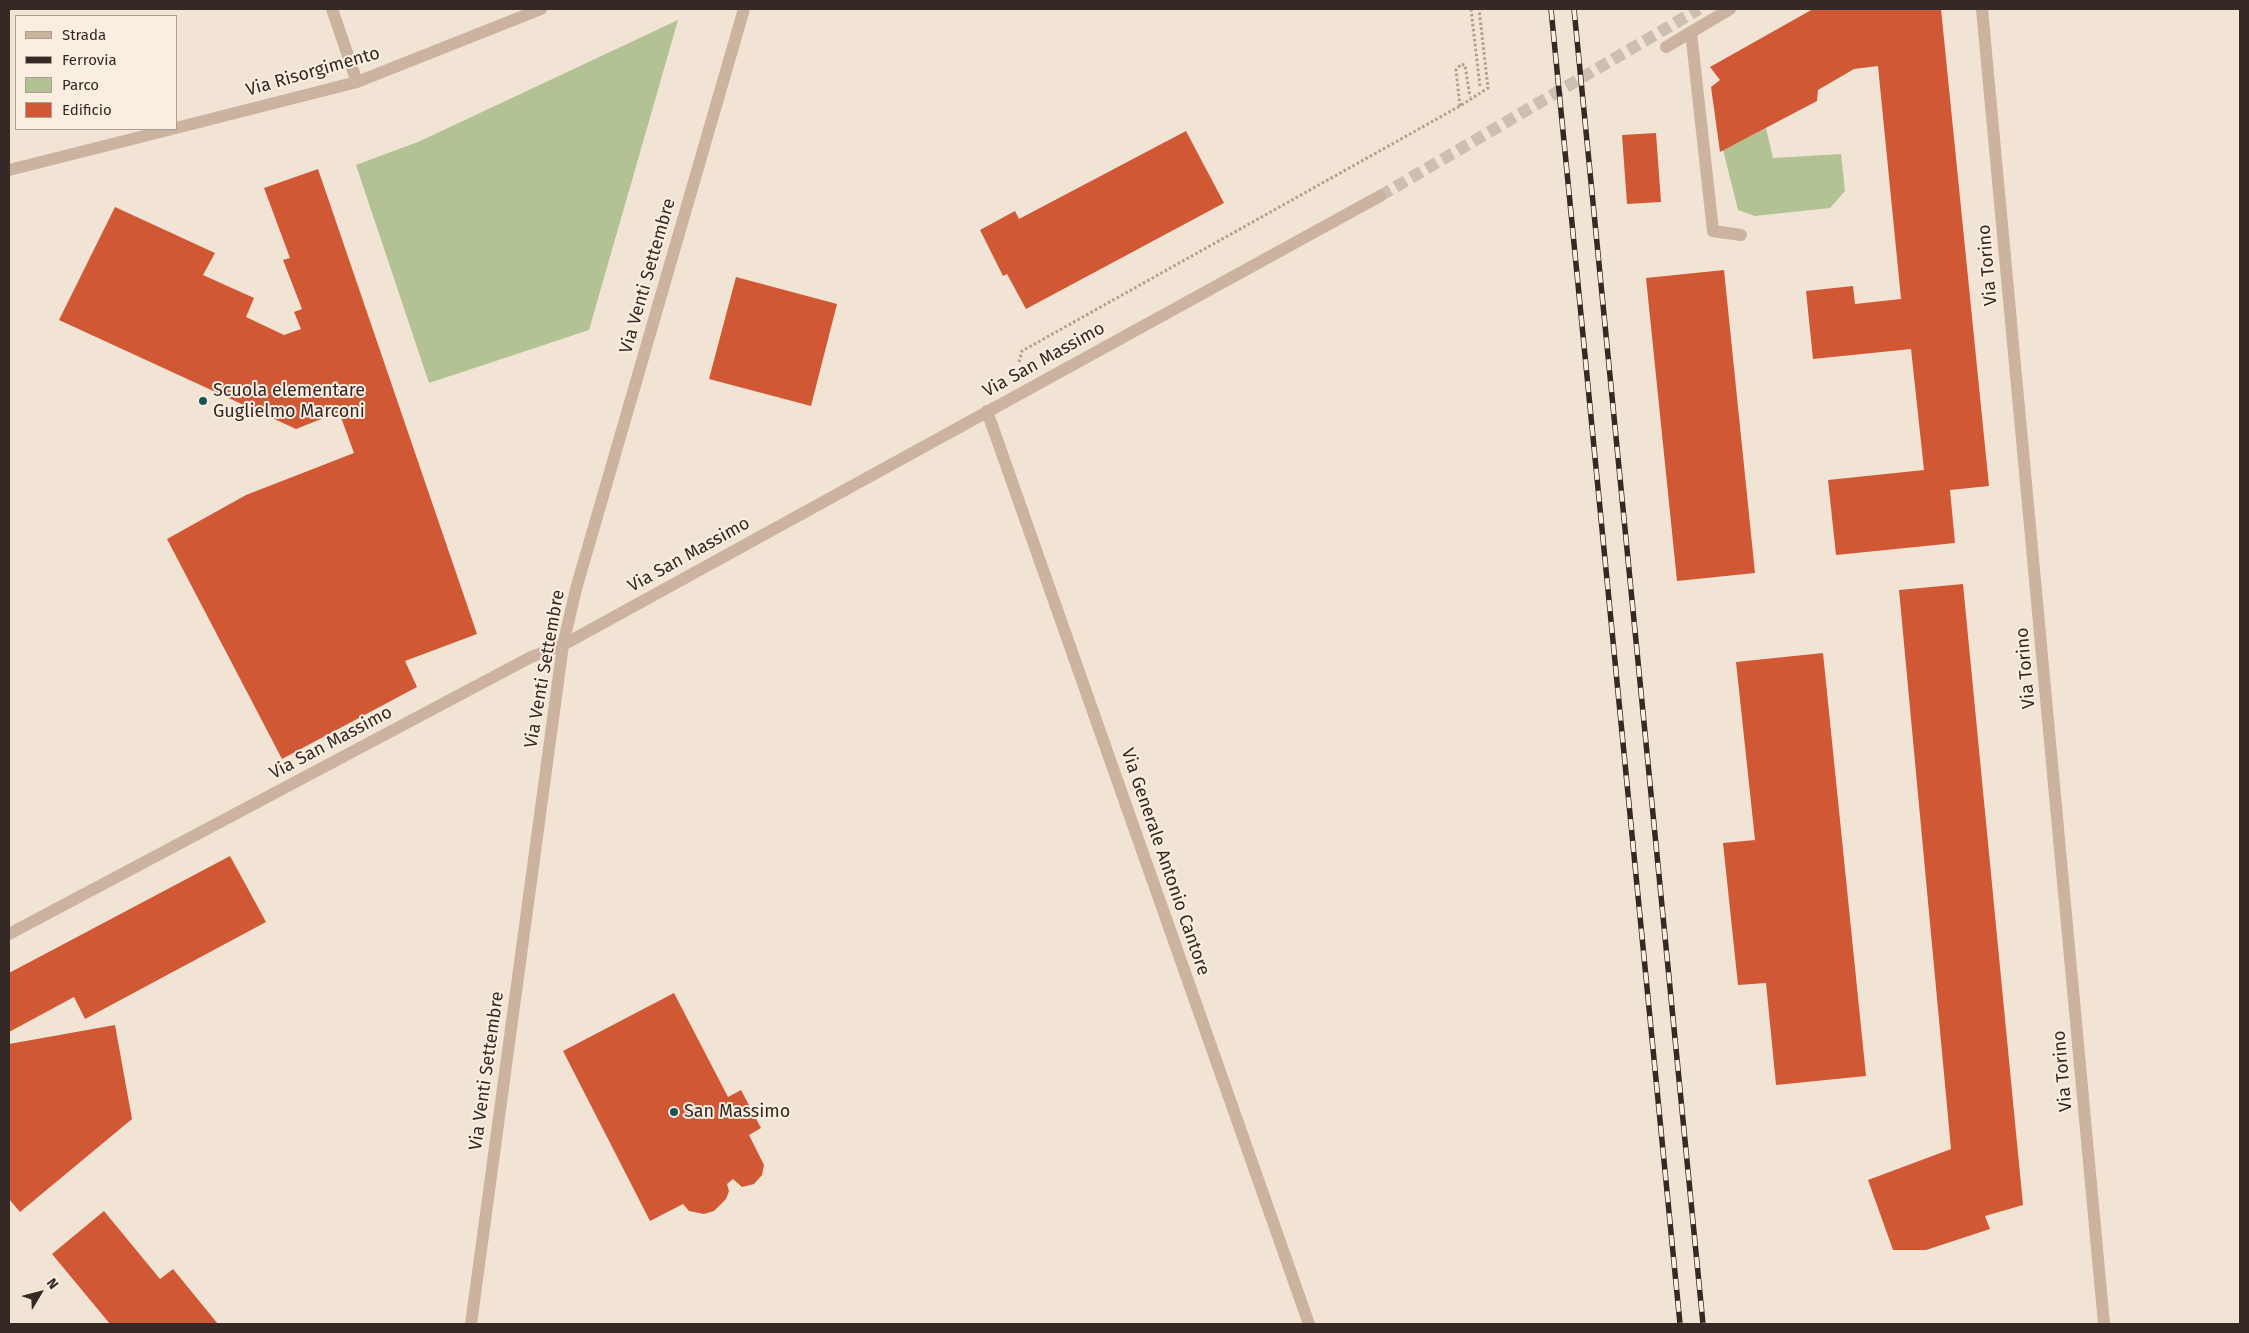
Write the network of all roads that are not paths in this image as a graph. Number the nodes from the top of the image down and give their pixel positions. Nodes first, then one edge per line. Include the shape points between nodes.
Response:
1 (332, 9) edge
2 (541, 9) edge
3 (744, 9) edge
4 (1730, 9) edge
5 (1982, 9) edge
6 (1691, 32) junction
7 (1666, 47) dead end
8 (357, 82) junction
9 (178, 127) edge
10 (168, 130) edge
11 (9, 170) edge
12 (1380, 196) tunnel mouth
13 (1741, 235) dead end
14 (988, 411) junction
15 (563, 645) junction
16 (9, 934) edge
17 (470, 1324) edge
18 (1310, 1324) edge
19 (2104, 1324) edge

1 - 8 street
2 - 8 street, Via Risorgimento
3 - 15 street, Via Venti Settembre via 576,588
4 - 6 street
5 - 19 street, Via Torino
6 - 7 street
6 - 13 street via 1713,231
8 - 9 street, Via Risorgimento
10 - 11 street
12 - 14 street, Via San Massimo
14 - 15 street, Via San Massimo
14 - 18 street, Via Generale Antonio Cantore
15 - 16 street, Via San Massimo via 531,657
15 - 17 street, Via Venti Settembre

